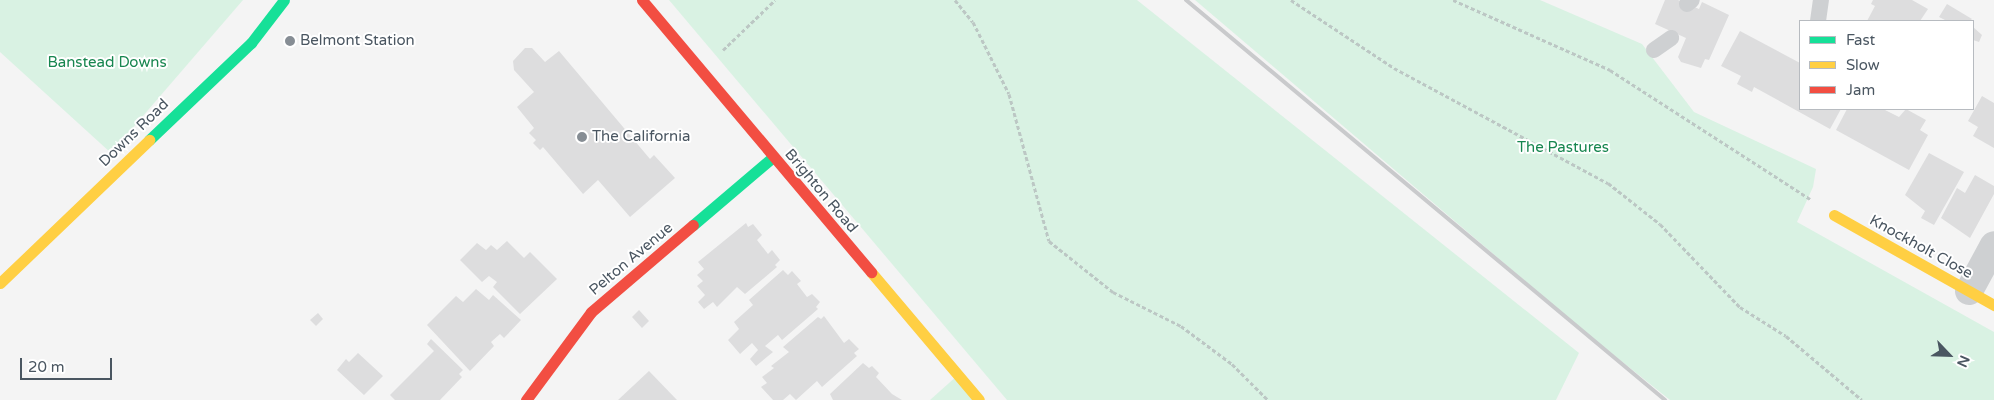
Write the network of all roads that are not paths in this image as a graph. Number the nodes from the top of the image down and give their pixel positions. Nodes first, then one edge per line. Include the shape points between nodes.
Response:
1 (284, 0) edge
2 (642, 0) edge
3 (1819, 1) edge
4 (1818, 20) edge
5 (1672, 38) dead end
6 (1654, 50) dead end
7 (774, 157) junction
8 (1834, 215) road end
9 (1994, 245) edge
10 (0, 283) edge
11 (1969, 291) junction
12 (1994, 305) edge
13 (526, 400) edge
14 (979, 400) edge

1 - 10 street, Downs Road via 250,43
2 - 7 street, Brighton Road
3 - 4 lane
5 - 6 lane
7 - 13 street, Pelton Avenue via 591,312
7 - 14 street, Brighton Road
8 - 11 street, Knockholt Close
9 - 11 street
11 - 12 street, Knockholt Close

